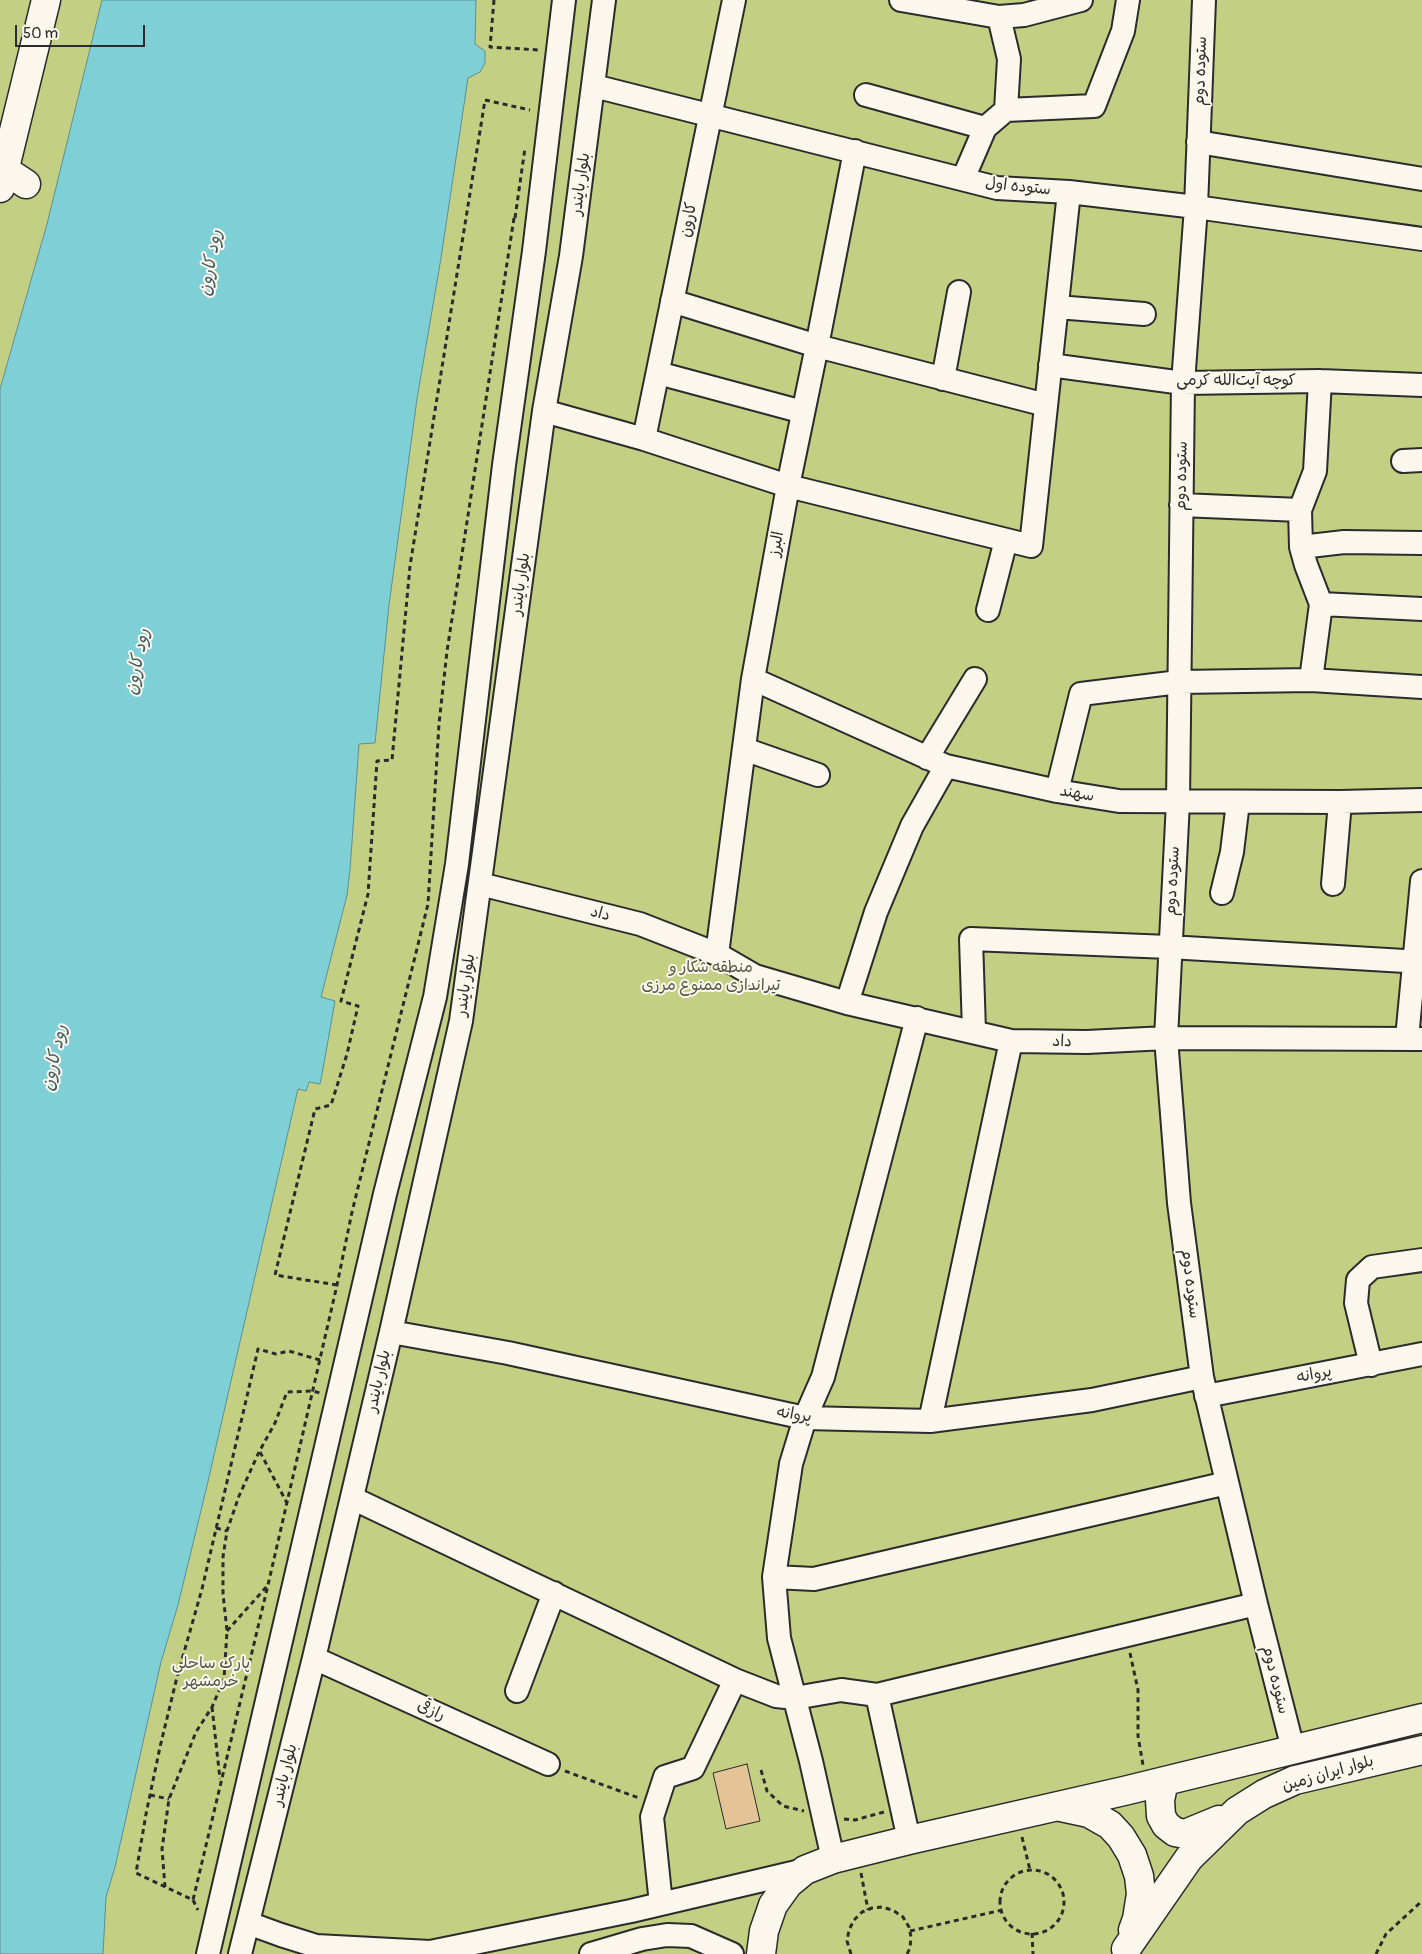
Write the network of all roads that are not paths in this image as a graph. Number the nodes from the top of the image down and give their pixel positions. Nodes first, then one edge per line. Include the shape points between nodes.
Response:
1 (46, 0) edge
2 (564, 0) edge
3 (604, 0) edge
4 (734, 0) edge
5 (901, 0) edge
6 (1081, 0) edge
7 (1128, 0) edge
8 (1204, 0) edge
9 (999, 17) junction
10 (594, 86) junction
11 (866, 95) dead end
12 (1006, 110) junction
13 (710, 117) junction
14 (985, 128) junction
15 (1198, 142) junction
16 (855, 151) junction
17 (963, 179) junction
18 (1422, 179) edge
19 (8, 184) edge
20 (1069, 192) junction
21 (1196, 207) junction
22 (1422, 239) edge
23 (959, 292) dead end
24 (672, 301) junction
25 (1056, 306) junction
26 (1144, 314) dead end
27 (817, 346) junction
28 (1050, 364) junction
29 (658, 373) junction
30 (943, 379) junction
31 (1320, 381) junction
32 (1183, 383) junction
33 (1422, 385) edge
34 (1046, 405) junction
35 (544, 411) junction
36 (803, 412) junction
37 (644, 439) junction
38 (504, 465) junction
39 (536, 469) junction
40 (788, 486) junction
41 (1181, 505) junction
42 (1300, 510) junction
43 (1006, 540) junction
44 (1422, 543) edge
45 (1301, 547) junction
46 (1321, 604) junction
47 (1422, 609) edge
48 (988, 610) dead end
49 (753, 679) junction
50 (975, 679) dead end
51 (1311, 680) junction
52 (1179, 682) junction
53 (1422, 687) edge
54 (744, 749) junction
55 (937, 762) junction
56 (818, 775) dead end
57 (1056, 791) junction
58 (1422, 800) edge
59 (1178, 802) junction
60 (1238, 802) junction
61 (1340, 802) junction
62 (1422, 882) edge
63 (480, 884) junction
64 (1333, 884) dead end
65 (1222, 893) dead end
66 (718, 947) junction
67 (1170, 947) junction
68 (1418, 962) edge
69 (847, 1003) junction
70 (917, 1018) junction
71 (974, 1031) junction
72 (1166, 1038) junction
73 (1414, 1038) edge
74 (1011, 1041) junction
75 (1422, 1260) edge
76 (391, 1332) junction
77 (1422, 1354) edge
78 (1371, 1365) junction
79 (1204, 1386) junction
80 (805, 1418) junction
81 (930, 1421) junction
82 (1227, 1484) junction
83 (352, 1498) junction
84 (774, 1576) junction
85 (554, 1593) junction
86 (1256, 1604) junction
87 (314, 1658) junction
88 (735, 1680) junction
89 (517, 1691) dead end
90 (877, 1695) junction
91 (795, 1698) junction
92 (1422, 1718) edge
93 (1293, 1749) junction
94 (1422, 1750) edge
95 (548, 1764) road end
96 (1155, 1783) junction
97 (1060, 1806) junction
98 (1237, 1812) junction
99 (909, 1840) junction
100 (833, 1859) junction
101 (805, 1870) junction
102 (661, 1904) junction
103 (248, 1923) junction
104 (1124, 1952) edge
105 (208, 1954) edge
106 (240, 1954) edge
107 (591, 1954) edge
108 (732, 1954) edge
109 (761, 1954) edge

1 - 19 main road
2 - 38 street, بلوار بایندر via 533,261
3 - 10 street, بلوار بایندر
4 - 13 street, کارون
5 - 9 street
6 - 9 street via 1024,15
7 - 12 street via 1123,31 1094,106
8 - 15 street, ستوده دوم
9 - 12 street via 1009,59
10 - 13 street, ستوده اول
10 - 35 street, بلوار بایندر via 571,256
11 - 14 street
12 - 14 street
13 - 16 street, ستوده اول
13 - 24 street, کارون
14 - 17 street
15 - 18 street
15 - 21 street, ستوده دوم
16 - 17 street, ستوده اول
16 - 27 street, البرز
17 - 20 street, ستوده اول via 997,188
20 - 21 street, ستوده اول
20 - 25 street
21 - 22 street, ستوده اول
21 - 32 street, ستوده دوم
23 - 30 street
24 - 27 street
24 - 29 street, کارون
25 - 26 street
25 - 28 street
27 - 30 street
27 - 36 street, البرز
28 - 32 street, کوچه آیت‌الله کرمی
28 - 34 street
29 - 36 street
29 - 37 street, کارون
30 - 34 street
31 - 32 street, کوچه آیت‌الله کرمی
31 - 33 street, کوچه آیت‌الله کرمی
31 - 42 street via 1315,471
32 - 41 street, ستوده دوم
34 - 43 street via 1031,546
35 - 37 street
35 - 39 street, بلوار بایندر
36 - 40 street, البرز
37 - 40 street
38 - 39 street
38 - 105 street, بلوار بایندر via 457,864 435,998 385,1194
39 - 63 street, بلوار بایندر
40 - 43 street
40 - 49 street, البرز
41 - 42 street
41 - 52 street, ستوده دوم
42 - 45 street
43 - 48 street
44 - 45 street via 1344,542
45 - 46 street
46 - 47 street
46 - 51 street
49 - 54 street, البرز
49 - 55 street, سهند
50 - 55 street
51 - 52 street
51 - 53 street
52 - 57 street via 1081,694
52 - 59 street, ستوده دوم
54 - 56 street
54 - 66 street, البرز
55 - 57 street, سهند
55 - 69 street via 876,912
57 - 59 street, سهند via 1120,801
58 - 61 street, سهند
59 - 60 street, سهند
59 - 67 street, ستوده دوم
60 - 61 street, سهند
60 - 65 street via 1232,852
61 - 64 street
62 - 68 street
63 - 66 street, داد
63 - 76 street, بلوار بایندر via 461,1021
66 - 69 street, داد via 755,976
67 - 68 street
67 - 71 street via 971,939
67 - 72 street, ستوده دوم
68 - 73 street
69 - 70 street, داد
70 - 71 street, داد
70 - 80 street via 824,1377
71 - 74 street, داد
72 - 73 street, داد
72 - 74 street, داد
72 - 79 street, ستوده دوم via 1179,1203
74 - 81 street
75 - 78 street via 1372,1267 1358,1280 1356,1303
76 - 80 street, پروانه via 508,1353
76 - 83 street, بلوار بایندر
77 - 78 street, پروانه
78 - 79 street, پروانه
79 - 81 street, پروانه
79 - 82 street, ستوده دوم
80 - 81 street, پروانه
80 - 84 street via 791,1464
82 - 84 street via 814,1578
82 - 86 street, ستوده دوم
83 - 85 street
83 - 87 street, بلوار بایندر
84 - 91 street via 779,1638
85 - 88 street
85 - 89 street
86 - 90 street
86 - 93 street, ستوده دوم
87 - 95 street, رازقی
87 - 103 street, بلوار بایندر
88 - 91 street via 776,1696
88 - 102 street via 693,1768 665,1776 652,1817
90 - 91 street via 841,1690
90 - 99 street
91 - 100 street
92 - 93 main road, بلوار ایران زمین
93 - 96 main road, بلوار ایران زمین
94 - 98 main road, بلوار ایران زمین via 1295,1780 1264,1794
96 - 97 main road, بلوار ایران زمین
96 - 98 main road via 1162,1816 1166,1825 1175,1832 1185,1834
97 - 99 main road, بلوار ایران زمین
97 - 104 main road via 1089,1813 1110,1825 1132,1856 1139,1876 1140,1894 1137,1919
98 - 104 main road, بلوار ایران زمین via 1189,1858
99 - 100 main road, بلوار ایران زمین
100 - 101 main road, بلوار ایران زمین
101 - 102 street
101 - 109 main road, بلوار ایران زمین via 788,1884 773,1905 764,1931
102 - 103 street via 430,1952 316,1946
103 - 106 street, بلوار بایندر
107 - 108 street via 667,1935 691,1936

